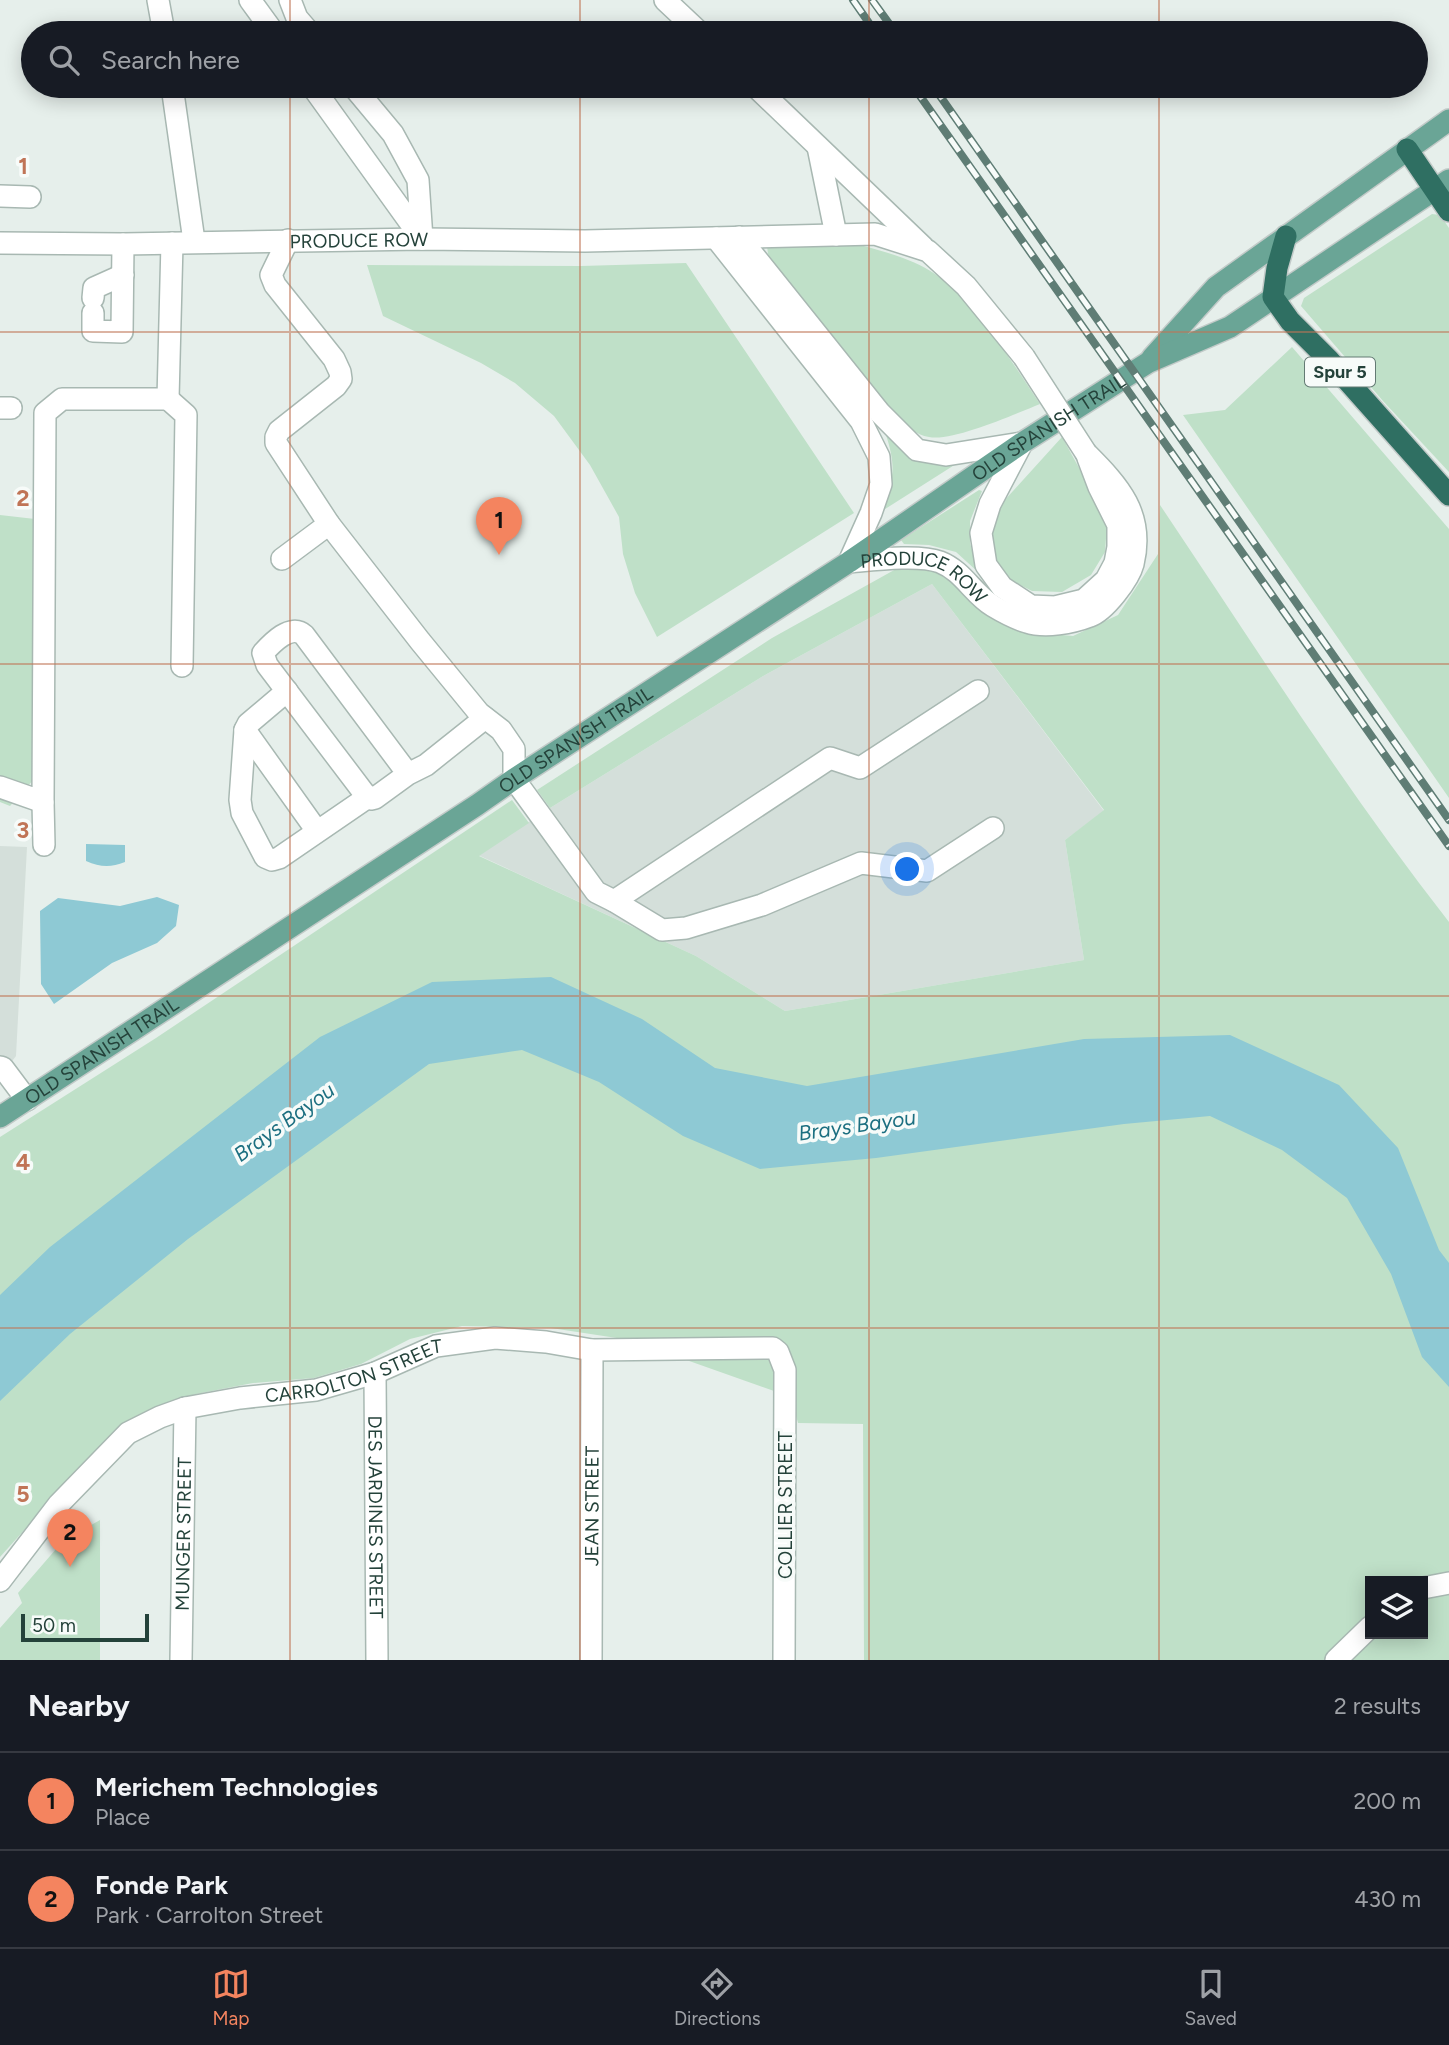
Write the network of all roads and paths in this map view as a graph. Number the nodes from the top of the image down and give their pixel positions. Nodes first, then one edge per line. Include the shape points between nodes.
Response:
1 (158, 0) edge
2 (250, 0) edge
3 (289, 0) edge
4 (665, 0) edge
5 (162, 21) edge
6 (265, 21) edge
7 (300, 21) edge
8 (687, 21) edge
9 (174, 98) edge
10 (321, 98) edge
11 (363, 98) edge
12 (768, 98) edge
13 (1449, 120) edge
14 (818, 146) junction
15 (1407, 149) junction
16 (1442, 185) edge
17 (0, 196) edge
18 (30, 197) dead end
19 (1449, 211) edge
20 (836, 235) junction
21 (1286, 236) junction
22 (739, 237) junction
23 (716, 238) junction
24 (422, 239) junction
25 (288, 240) junction
26 (194, 241) junction
27 (0, 243) edge
28 (172, 243) junction
29 (123, 244) junction
30 (928, 251) junction
31 (123, 275) junction
32 (1273, 297) junction
33 (1149, 362) junction
34 (168, 399) junction
35 (1022, 443) junction
36 (1086, 453) junction
37 (1449, 495) edge
38 (329, 524) junction
39 (282, 559) dead end
40 (849, 562) junction
41 (182, 666) dead end
42 (287, 691) junction
43 (978, 691) dead end
44 (485, 718) junction
45 (245, 730) junction
46 (408, 775) junction
47 (514, 779) junction
48 (0, 787) edge
49 (368, 797) junction
50 (43, 802) junction
51 (993, 828) dead end
52 (317, 831) junction
53 (44, 845) dead end
54 (614, 901) junction
55 (0, 1067) edge
56 (27, 1100) junction
57 (0, 1117) edge
58 (592, 1350) junction
59 (778, 1352) joint
60 (375, 1373) junction
61 (185, 1408) junction
62 (0, 1581) edge
63 (1449, 1583) edge
64 (1428, 1587) edge
65 (1365, 1631) edge
66 (181, 1660) edge
67 (377, 1660) edge
68 (591, 1660) edge
69 (785, 1660) edge
70 (1335, 1660) edge

1 - 5 street
2 - 6 street
3 - 7 street
4 - 8 street
9 - 26 street
10 - 24 street
11 - 24 street via 393,134 418,180
12 - 14 street
13 - 15 main road, OLD SPANISH TRAIL
14 - 20 street
14 - 30 street
15 - 16 highway
15 - 21 main road, OLD SPANISH TRAIL
16 - 19 highway
16 - 32 main road, OLD SPANISH TRAIL
17 - 18 street
20 - 22 street, PRODUCE ROW
20 - 30 street, PRODUCE ROW via 875,233
21 - 32 highway
21 - 33 main road, OLD SPANISH TRAIL via 1216,286
22 - 23 street, PRODUCE ROW
22 - 35 street via 880,413 917,450 946,455
23 - 24 street, PRODUCE ROW
23 - 40 street, PRODUCE ROW via 861,421 879,457 881,484
24 - 25 street, PRODUCE ROW
25 - 26 street, PRODUCE ROW
25 - 38 street via 271,275 334,359 341,379 279,431 276,443
26 - 28 street, PRODUCE ROW
27 - 29 street, PRODUCE ROW
28 - 29 street, PRODUCE ROW
28 - 34 street
29 - 31 street
30 - 36 street, PRODUCE ROW, bridge via 966,286 1024,357
31 - 31 street via 122,332 93,331 94,288
32 - 33 main road, OLD SPANISH TRAIL via 1230,327
32 - 37 highway, Spur 5 / Spur 5
33 - 35 main road, OLD SPANISH TRAIL
34 - 41 street via 186,415
34 - 50 street via 62,399 45,413
35 - 36 street, PRODUCE ROW via 990,504 981,533 986,565 1002,587 1031,606 1055,607 1084,600 1106,580 1115,563 1118,525
35 - 40 main road, OLD SPANISH TRAIL
36 - 40 street, PRODUCE ROW via 1115,481 1135,520 1136,546 1132,568 1119,590 1092,616 1056,624 1028,623 991,605 961,575 939,562 903,558
38 - 39 street
38 - 44 street
40 - 47 main road, OLD SPANISH TRAIL
42 - 45 street
42 - 46 street via 263,653 294,630 304,635
42 - 49 street
43 - 54 street via 860,768 830,758
44 - 46 street
44 - 47 street via 514,749
45 - 52 street
45 - 52 street via 242,813 265,857 279,858
46 - 49 street via 375,798
47 - 54 street via 596,892
47 - 56 main road, OLD SPANISH TRAIL
48 - 50 street
49 - 52 street
50 - 53 street
51 - 54 street via 927,871 861,863 762,905 685,928 662,930
55 - 56 street
56 - 57 main road, OLD SPANISH TRAIL
58 - 59 street, CARROLTON STREET via 761,1347
58 - 60 street, CARROLTON STREET via 495,1338 436,1346
58 - 68 street, JEAN STREET
59 - 69 street, COLLIER STREET via 785,1370
60 - 61 street, CARROLTON STREET via 316,1390
60 - 67 street, DES JARDINES STREET
61 - 62 street, CARROLTON STREET via 128,1433 59,1504
61 - 66 street, MUNGER STREET
63 - 64 street
65 - 70 street

